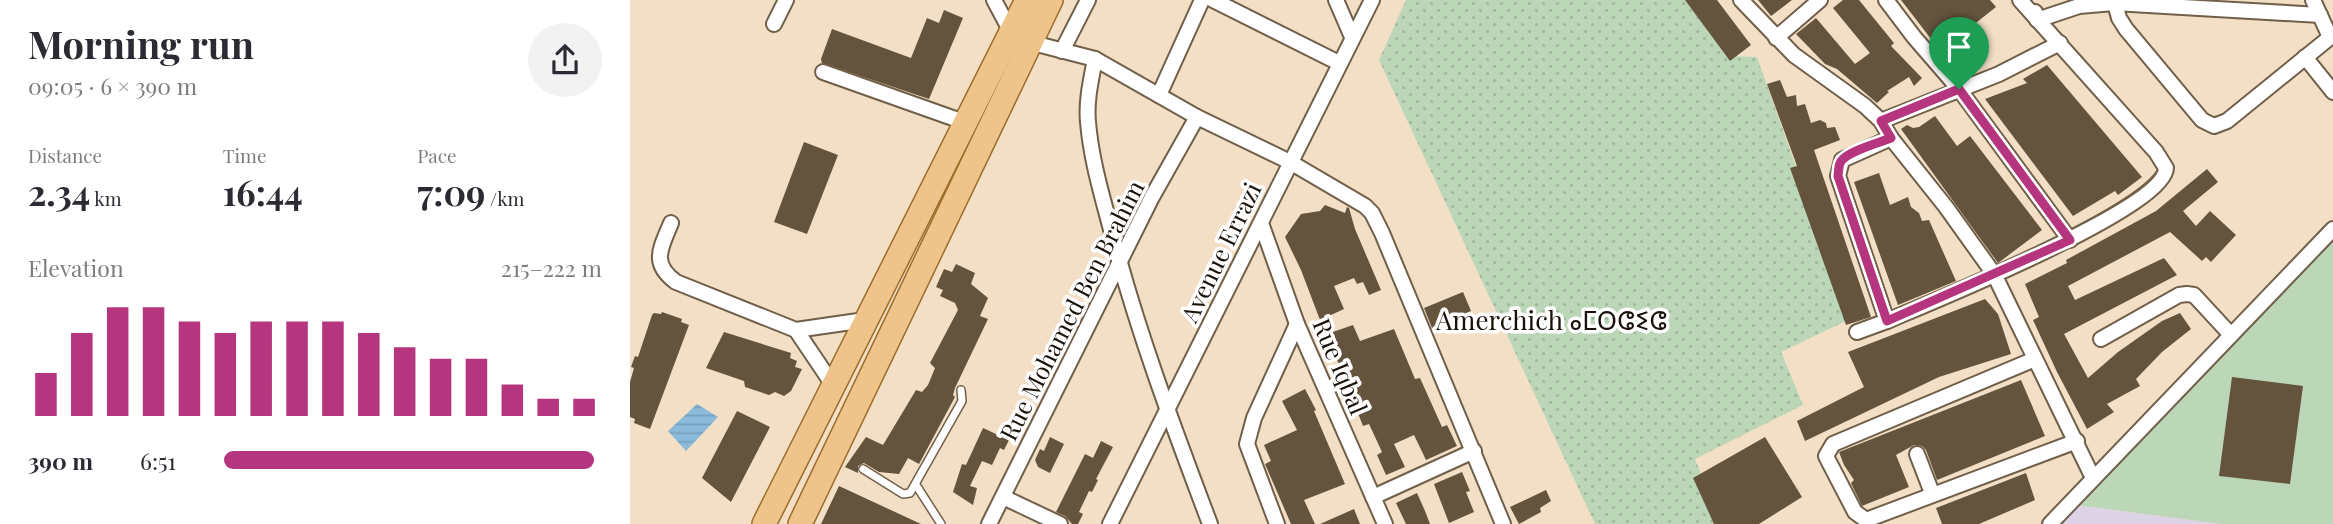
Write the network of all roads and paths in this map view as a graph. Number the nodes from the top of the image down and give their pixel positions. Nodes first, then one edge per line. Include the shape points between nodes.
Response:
1 (786, 0) edge
2 (994, 0) edge
3 (1027, 0) edge
4 (1051, 0) edge
5 (1088, 0) edge
6 (1202, 0) edge
7 (1213, 0) edge
8 (1336, 0) edge
9 (1372, 0) edge
10 (1741, 0) edge
11 (1820, 0) edge
12 (1886, 0) edge
13 (2020, 0) edge
14 (2032, 0) edge
15 (2313, 0) edge
16 (2114, 2) edge
17 (2320, 15) junction
18 (2037, 20) junction
19 (774, 24) dead end
20 (1019, 36) junction
21 (2332, 36) edge
22 (1352, 37) junction
23 (1776, 38) junction
24 (2060, 43) junction
25 (1062, 51) junction
26 (2305, 57) junction
27 (1095, 59) junction
28 (1339, 64) junction
29 (823, 72) dead end
30 (1959, 89) junction
31 (2333, 92) edge
32 (1158, 95) junction
33 (1197, 117) junction
34 (1881, 121) junction
35 (964, 122) junction
36 (1891, 138) junction
37 (1290, 162) junction
38 (671, 223) dead end
39 (1261, 223) junction
40 (2333, 229) edge
41 (2070, 240) junction
42 (1119, 263) junction
43 (1994, 274) junction
44 (865, 320) junction
45 (1887, 321) junction
46 (1297, 324) junction
47 (796, 330) junction
48 (1857, 332) dead end
49 (2231, 335) junction
50 (2101, 339) dead end
51 (2035, 359) junction
52 (833, 385) junction
53 (961, 390) dead end
54 (1167, 408) junction
55 (2077, 441) junction
56 (1474, 451) junction
57 (1917, 454) dead end
58 (863, 469) dead end
59 (2093, 478) junction
60 (916, 485) junction
61 (1932, 493) junction
62 (1003, 496) junction
63 (1373, 497) junction
64 (764, 524) edge
65 (800, 524) edge
66 (941, 524) edge
67 (989, 524) edge
68 (1060, 524) edge
69 (1110, 524) edge
70 (1210, 524) edge
71 (1277, 524) edge
72 (1385, 524) edge
73 (1503, 524) edge
74 (2050, 524) edge

1 - 19 street
2 - 20 street
3 - 20 main road
4 - 20 main road
5 - 25 street
6 - 32 street
7 - 28 street
8 - 22 street
9 - 22 street, Avenue Errazi
10 - 23 street
11 - 23 street
12 - 30 street
13 - 18 street
14 - 18 street
15 - 17 street
16 - 17 street
16 - 18 street via 2079,6
16 - 26 street via 2126,29 2209,125 2223,124
17 - 21 street
18 - 24 street
20 - 25 street
20 - 35 main road
20 - 65 main road
21 - 26 street
22 - 28 street, Avenue Errazi
23 - 34 street
24 - 30 street
24 - 41 street via 2166,168 2164,179 2141,198
25 - 27 street
26 - 31 street
27 - 32 street
27 - 42 street via 1088,97 1090,144
28 - 37 street, Avenue Errazi
29 - 35 street
30 - 34 street
30 - 41 street
32 - 33 street
33 - 37 street
33 - 42 street, Rue Mohamed Ben Brahim
34 - 36 street
35 - 44 main road
36 - 43 street
36 - 45 street via 1842,160 1838,176
37 - 39 street, Avenue Errazi
37 - 56 street via 1372,213
38 - 47 street via 659,254 669,277
39 - 46 street, Rue Iqbal
39 - 54 street, Avenue Errazi
40 - 49 street
41 - 43 street
42 - 54 street
42 - 62 street, Rue Mohamed Ben Brahim
43 - 45 street
43 - 51 street
44 - 47 street
44 - 52 main road
45 - 48 street
46 - 63 street, Rue Iqbal
46 - 71 street via 1254,418 1247,444
47 - 52 street
49 - 50 street via 2187,293
49 - 59 street
51 - 55 street
51 - 61 street via 1833,443 1828,449 1829,462 1866,520
52 - 64 main road
53 - 60 lane via 962,401
54 - 69 street, Avenue Errazi
54 - 70 street
55 - 59 street
55 - 61 street
56 - 63 street
56 - 73 street
57 - 61 street
58 - 60 lane via 903,494
59 - 74 street
60 - 66 lane
62 - 67 street, Rue Mohamed Ben Brahim
62 - 68 street
63 - 72 street, Rue Iqbal

